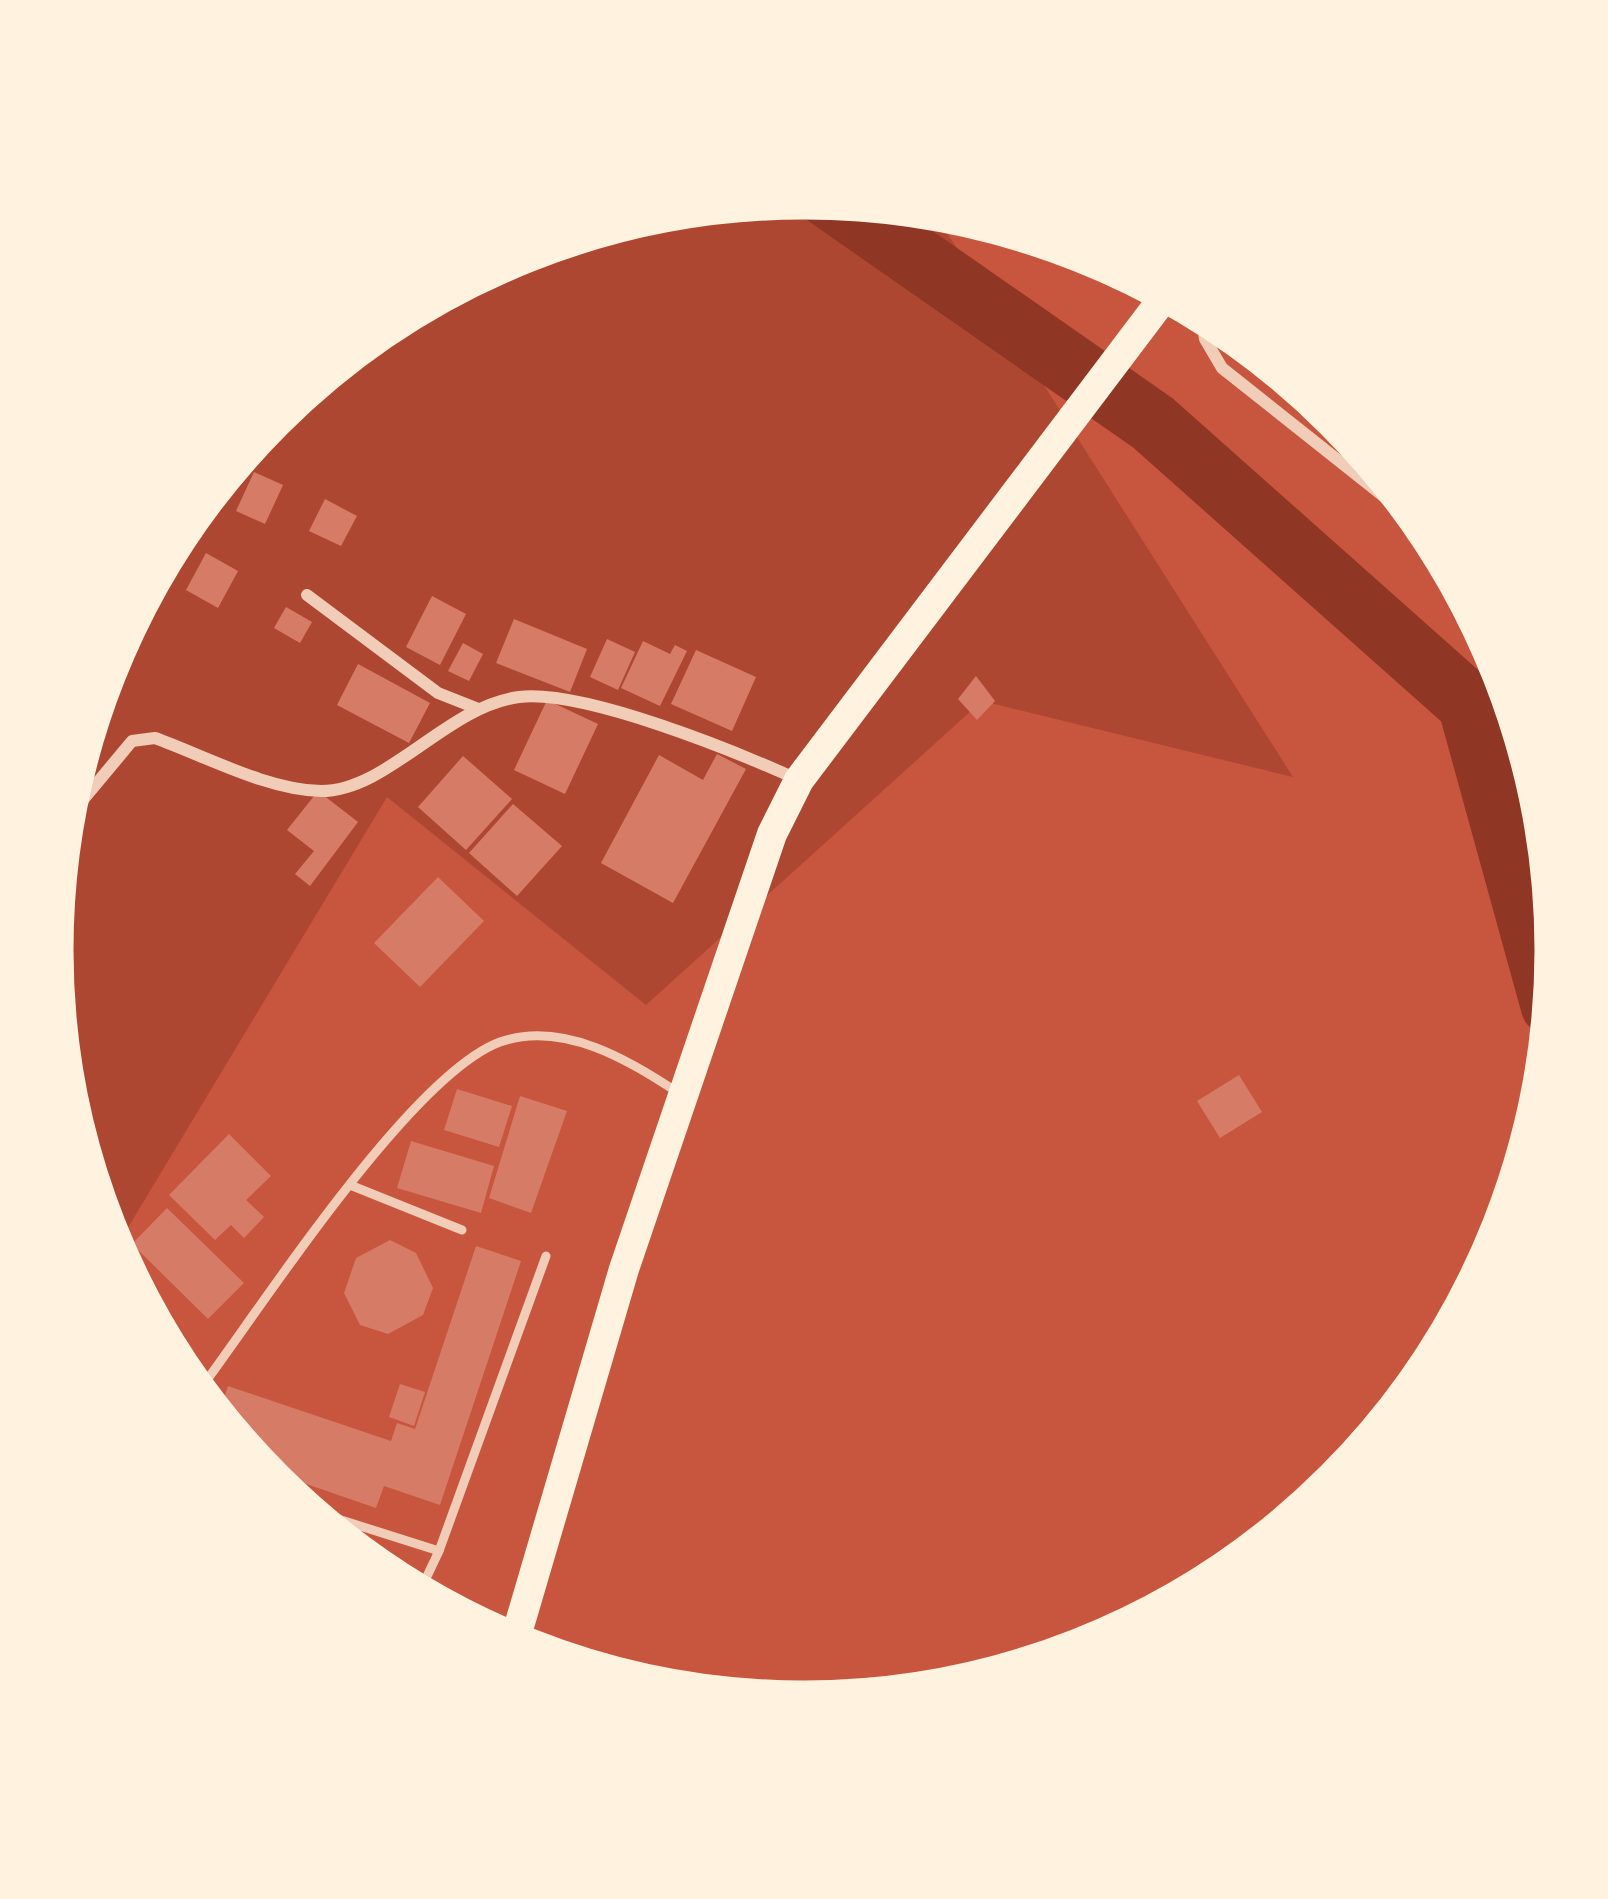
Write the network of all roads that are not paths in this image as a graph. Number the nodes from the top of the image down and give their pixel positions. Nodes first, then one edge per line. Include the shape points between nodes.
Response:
1 (1160, 303) edge
2 (1203, 329) edge
3 (1390, 501) edge
4 (307, 595) dead end
5 (476, 708) junction
6 (800, 780) junction
7 (81, 802) edge
8 (684, 1097) junction
9 (350, 1186) junction
10 (463, 1230) dead end
11 (546, 1256) dead end
12 (206, 1381) edge
13 (334, 1518) edge
14 (439, 1551) junction
15 (424, 1582) edge
16 (518, 1629) edge

1 - 6 main road
2 - 3 street via 1222,368
4 - 5 street via 438,693
5 - 6 street via 520,697 566,700 718,744
5 - 7 street via 373,773 325,791 154,738 132,741
6 - 8 main road via 772,834
8 - 9 lane via 624,1057 556,1038 502,1041 448,1072
8 - 16 main road via 624,1269
9 - 10 lane
9 - 12 lane
11 - 14 lane
13 - 14 lane
14 - 15 lane

